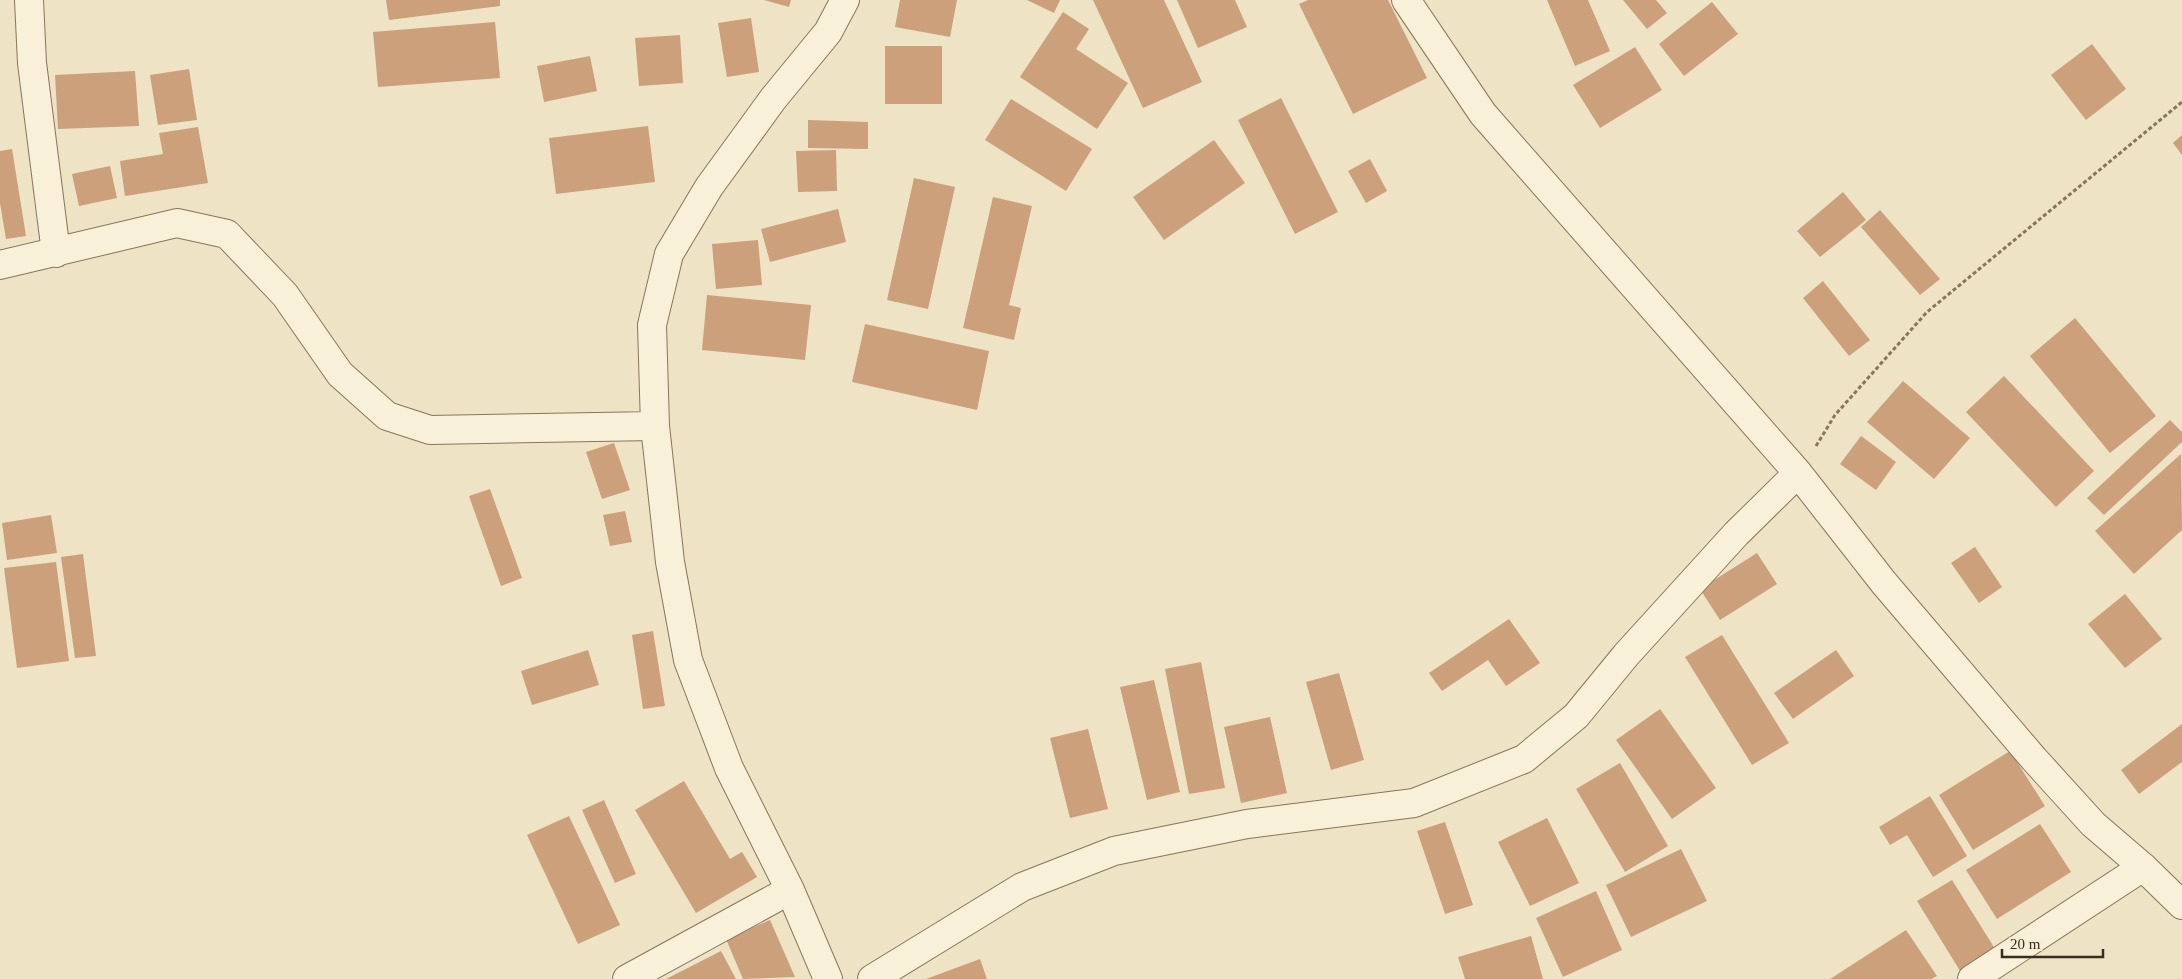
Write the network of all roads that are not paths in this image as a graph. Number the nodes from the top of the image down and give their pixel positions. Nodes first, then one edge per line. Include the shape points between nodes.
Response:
1 (28, 0) edge
2 (845, 0) edge
3 (1406, 0) edge
4 (56, 253) junction
5 (0, 265) edge
6 (655, 426) junction
7 (1798, 473) junction
8 (2143, 867) junction
9 (790, 890) junction
10 (2182, 905) edge
11 (627, 979) edge
12 (828, 979) edge
13 (872, 979) edge
14 (1972, 979) edge

1 - 4 street via 32,63
2 - 6 street via 828,32 708,187 669,254 652,325
3 - 7 street via 1483,114
4 - 5 street
4 - 6 street via 177,223 227,234 285,295 340,374 387,416 430,430
6 - 9 street via 670,562 688,660 729,768
7 - 8 street via 1884,583 2034,759 2093,824
7 - 13 street via 1736,534 1626,655 1576,716 1524,759 1414,803 1247,824 1114,851 1022,888
8 - 10 street
8 - 14 street
9 - 11 street
9 - 12 street

